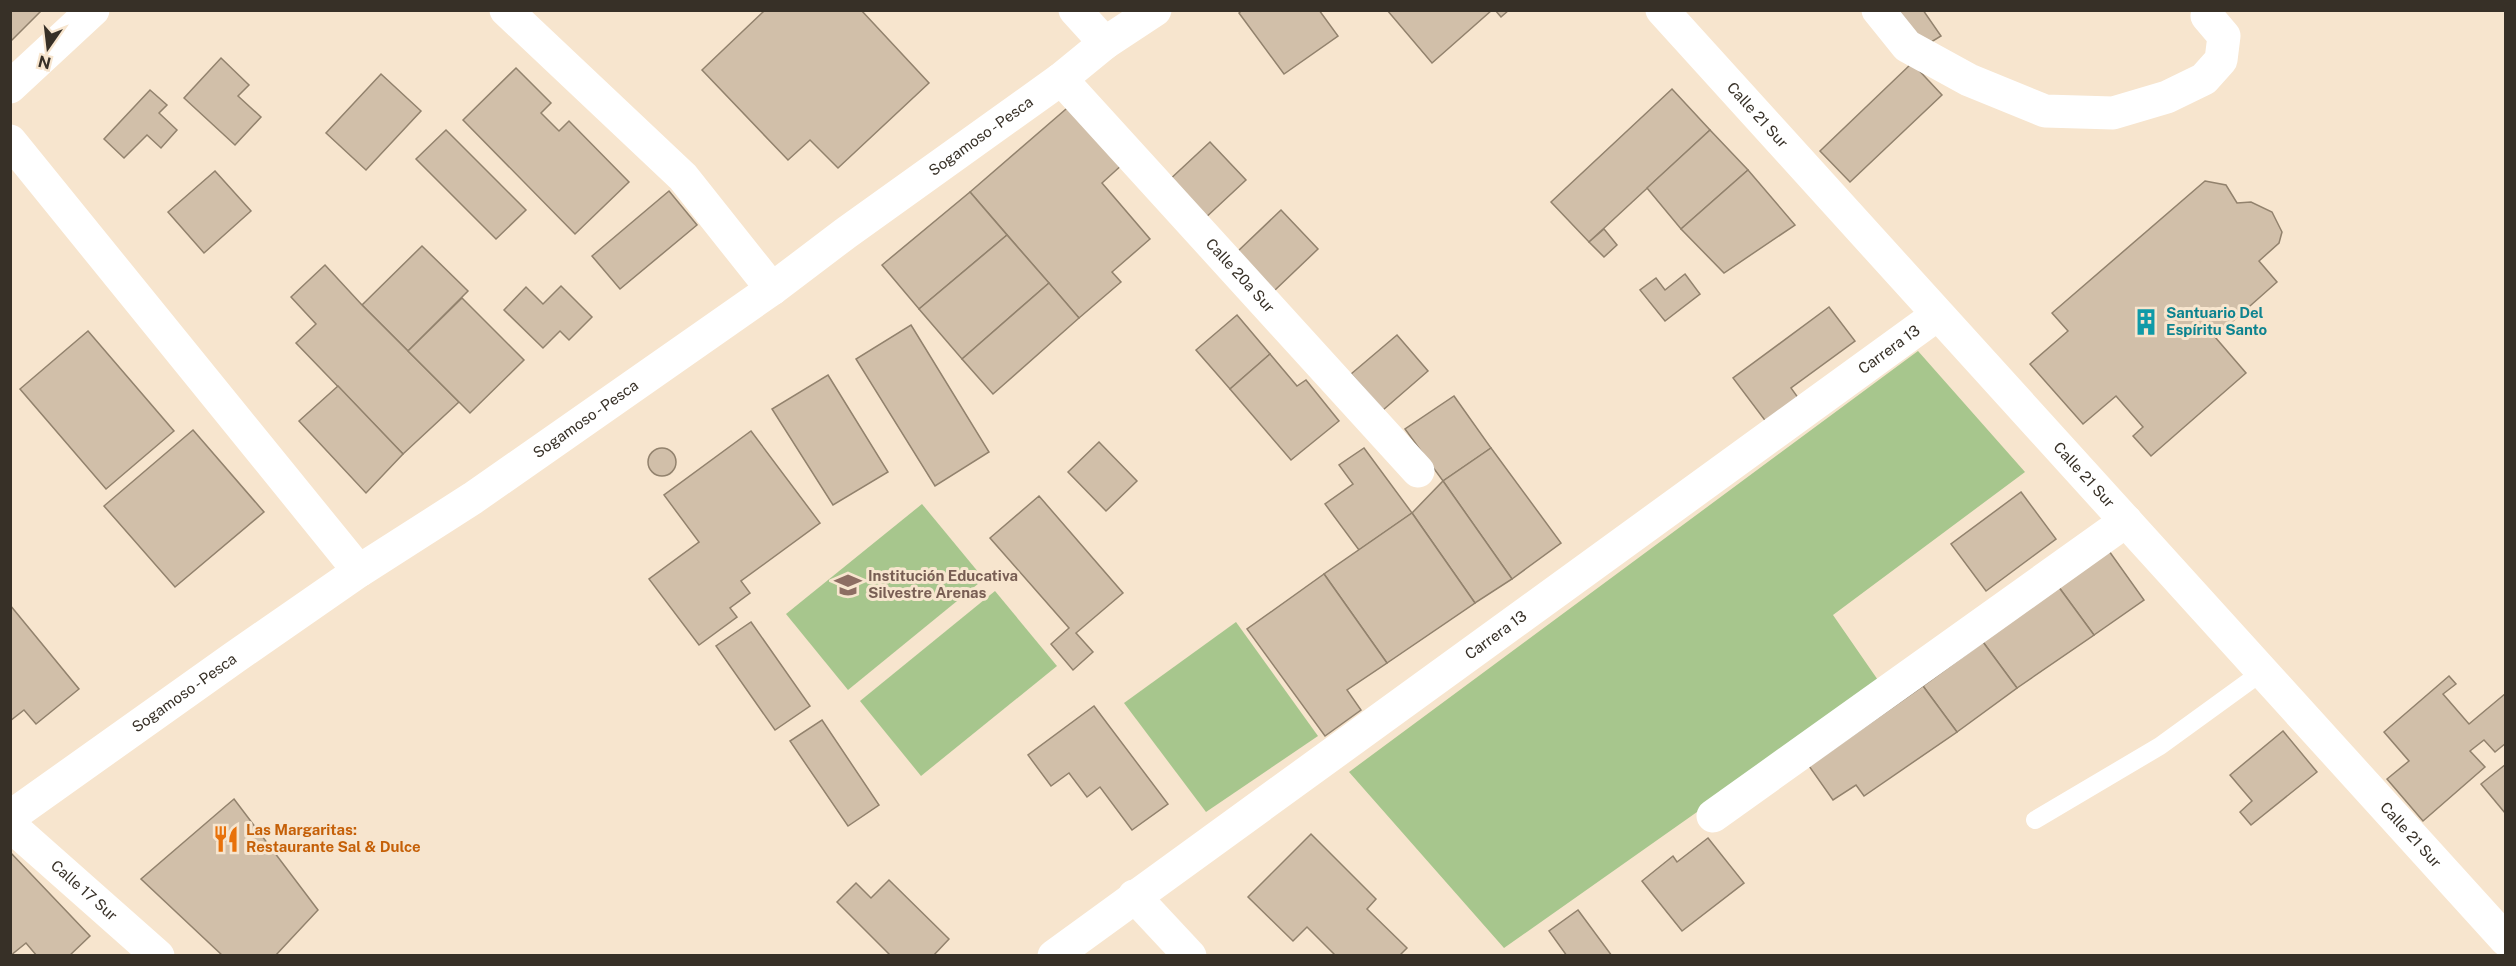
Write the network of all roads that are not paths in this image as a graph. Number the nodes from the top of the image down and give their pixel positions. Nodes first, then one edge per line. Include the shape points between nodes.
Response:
1 (93, 10) edge
2 (507, 10) edge
3 (1075, 10) edge
4 (1155, 10) edge
5 (1662, 10) edge
6 (1878, 10) edge
7 (2207, 16) dead end
8 (1105, 43) junction
9 (1061, 79) junction
10 (10, 87) edge
11 (10, 141) edge
12 (772, 289) junction
13 (1937, 315) junction
14 (1418, 471) dead end
15 (2126, 521) junction
16 (359, 571) junction
17 (2262, 672) junction
18 (1713, 816) dead end
19 (10, 817) edge
20 (2035, 820) dead end
21 (10, 825) edge
22 (1134, 896) junction
23 (2505, 940) edge
24 (158, 956) edge
25 (1054, 956) edge
26 (1190, 956) edge

1 - 10 street
2 - 12 street via 682,177
3 - 8 street
4 - 8 street, Sogamoso - Pesca
5 - 13 street, Calle 21 Sur
6 - 7 street via 1907,46 1969,80 2045,111 2113,113 2167,97 2204,79 2221,60 2224,36
8 - 9 street, Sogamoso - Pesca
9 - 12 street, Sogamoso - Pesca
9 - 14 street, Calle 20a Sur
11 - 16 street
12 - 16 street, Sogamoso - Pesca via 473,498
13 - 15 street, Calle 21 Sur
13 - 22 street, Carrera 13
15 - 17 street, Calle 21 Sur
15 - 18 street
16 - 19 street, Sogamoso - Pesca
17 - 20 lane via 2160,746
17 - 23 street, Calle 21 Sur
21 - 24 street, Calle 17 Sur
22 - 25 street, Carrera 13
22 - 26 street

